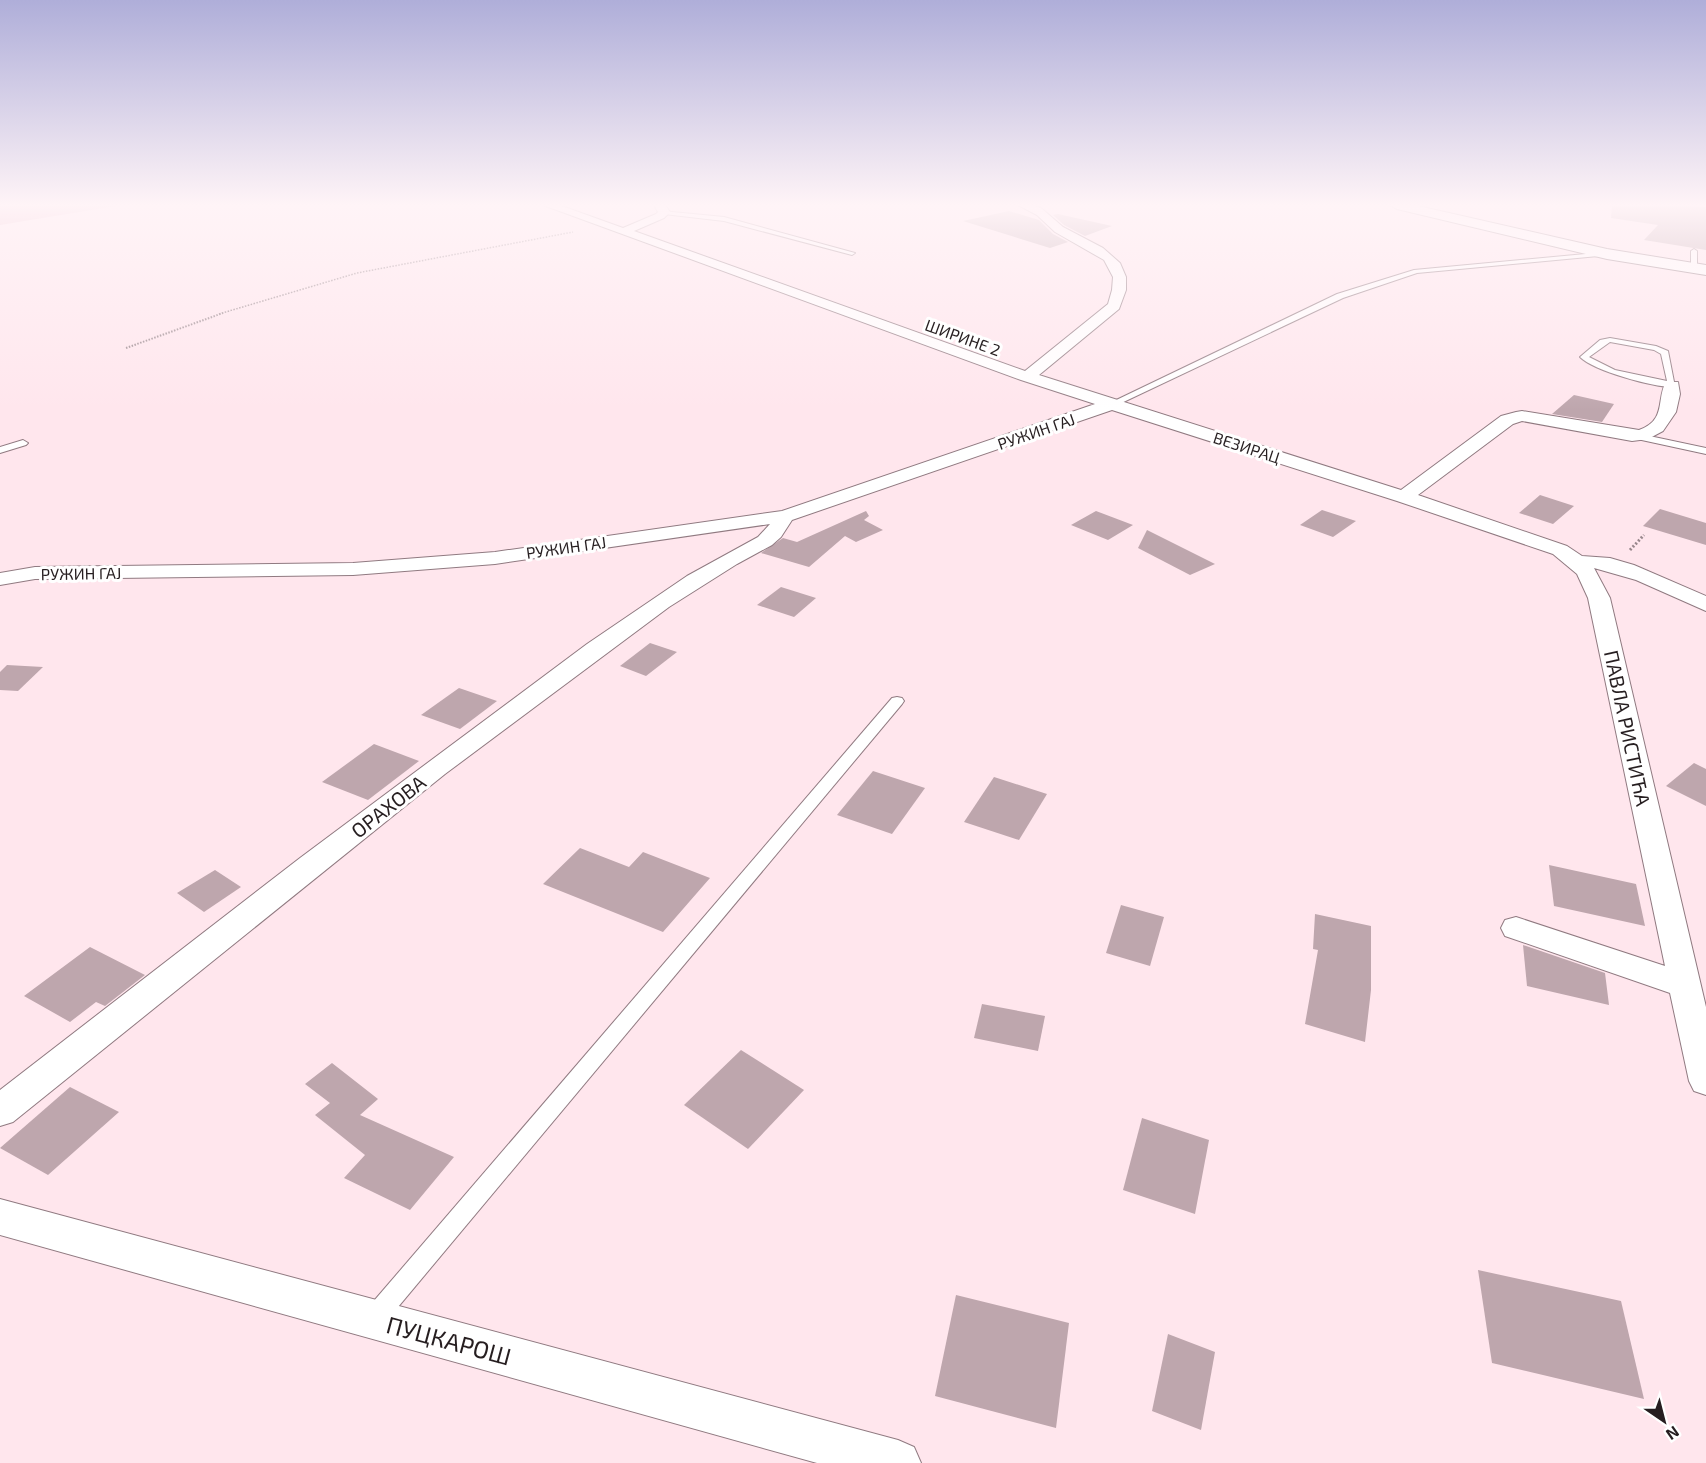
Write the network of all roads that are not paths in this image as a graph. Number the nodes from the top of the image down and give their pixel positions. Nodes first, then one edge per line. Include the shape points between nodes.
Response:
1 (741, 273) edge
2 (1119, 273) edge
3 (1409, 273) edge
4 (1027, 377) junction
5 (1672, 385) junction
6 (1112, 404) junction
7 (1640, 437) junction
8 (23, 443) dead end
9 (0, 450) edge
10 (1706, 451) edge
11 (1404, 497) junction
12 (785, 516) junction
13 (1579, 562) junction
14 (0, 579) edge
15 (1706, 604) edge
16 (897, 700) dead end
17 (1516, 928) dead end
18 (1685, 985) junction
19 (1706, 1081) edge
20 (0, 1111) edge
21 (0, 1218) edge
22 (373, 1320) junction
23 (898, 1463) edge

1 - 4 street, ШИРИНЕ 2
2 - 4 street via 1121,291 1114,306
3 - 6 lane via 1340,296
4 - 6 street, ВЕЗИРАЦ
5 - 5 lane via 1665,353 1656,348 1610,340 1584,357 1596,366
5 - 7 street via 1672,398 1659,428
6 - 11 street, ВЕЗИРАЦ
6 - 12 street, РУЖИН ГАЈ
7 - 10 lane
7 - 11 street via 1522,416 1507,420
8 - 9 lane
11 - 13 street, ПАВЛА РИСТИЋА via 1529,538
12 - 14 street, РУЖИН ГАЈ via 495,558 353,569 35,573
12 - 20 street, ОРАХОВА via 765,541 643,614 470,743
13 - 15 street via 1635,573
13 - 18 street, ПАВЛА РИСТИЋА via 1593,581 1599,598
16 - 22 lane
17 - 18 street
18 - 19 street, ПАВЛА РИСТИЋА
21 - 22 street, ПУЦКАРОШ
22 - 23 street, ПУЦКАРОШ

